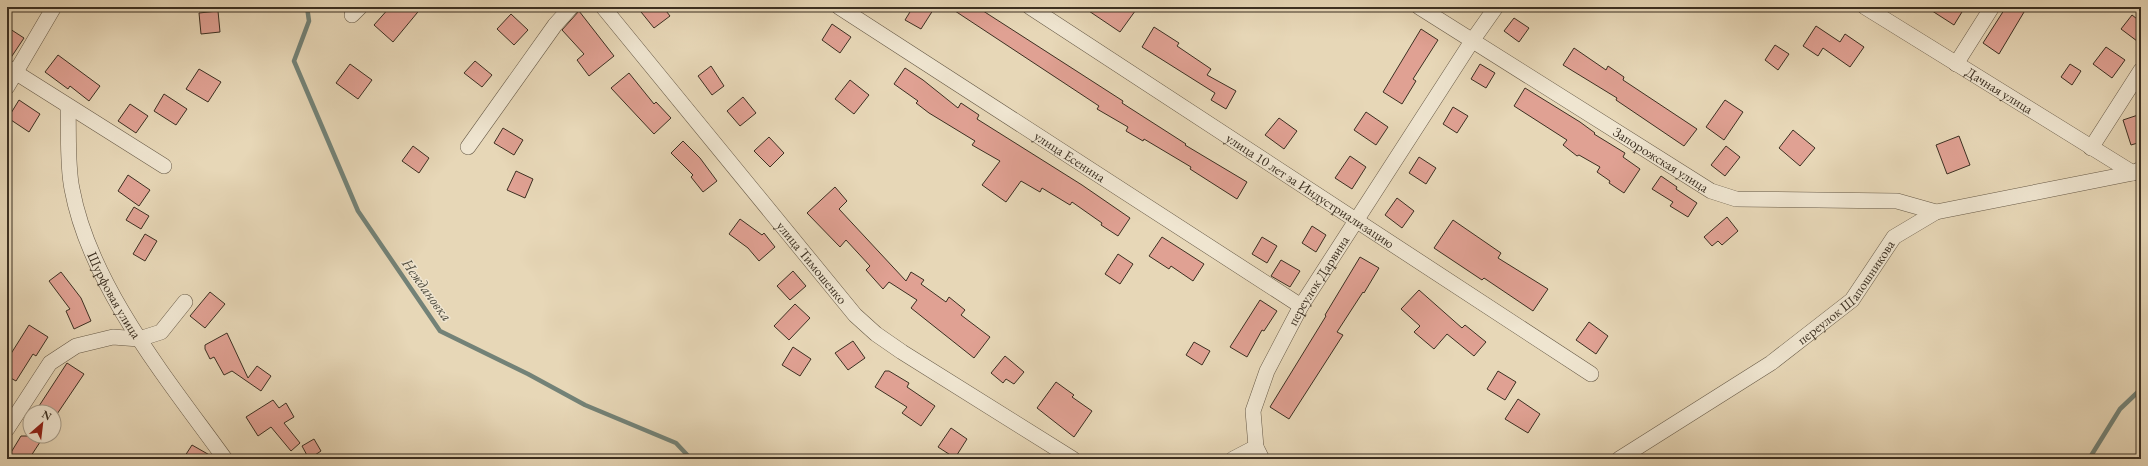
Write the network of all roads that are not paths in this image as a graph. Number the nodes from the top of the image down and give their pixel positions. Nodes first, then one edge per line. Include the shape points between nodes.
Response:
1 (54, 7) edge
2 (570, 7) edge
3 (603, 7) edge
4 (839, 7) edge
5 (1030, 7) edge
6 (1419, 7) edge
7 (1496, 7) edge
8 (1865, 7) edge
9 (1992, 7) edge
10 (1472, 41) junction
11 (1956, 64) junction
12 (12, 70) edge
13 (2141, 70) edge
14 (7, 87) edge
15 (68, 107) junction
16 (468, 146) dead end
17 (2091, 148) junction
18 (164, 166) dead end
19 (2137, 171) edge
20 (1936, 212) junction
21 (1356, 220) junction
22 (185, 302) dead end
23 (1301, 306) junction
24 (138, 339) junction
25 (1591, 374) dead end
26 (7, 429) edge
27 (1259, 453) edge
28 (225, 459) edge
29 (1073, 459) edge
30 (1233, 459) edge
31 (1619, 459) edge

1 - 12 street
2 - 16 street via 554,25
3 - 29 street, улица Тимошенко via 855,316 902,352
4 - 23 street, улица Есенина
5 - 21 street, улица 10 лет за Индустриализацию
6 - 10 street, Запорожская улица
7 - 10 street, переулок Дарвина
8 - 11 street, Дачная улица
9 - 11 street
10 - 20 street, Запорожская улица via 1712,191 1736,199 1898,201
10 - 21 street, переулок Дарвина
11 - 17 street, Дачная улица
12 - 14 street
12 - 15 street
13 - 17 street
15 - 18 street
15 - 24 street, Шурфовая улица via 71,188 90,251
17 - 19 street, Дачная улица
19 - 20 street, переулок Шапошникова
20 - 31 street, переулок Шапошникова via 1894,237 1852,300 1771,363
21 - 23 street, переулок Дарвина
21 - 25 street, улица 10 лет за Индустриализацию
22 - 24 street via 160,332
23 - 27 street, переулок Дарвина via 1267,371 1253,411
24 - 26 street via 112,337 76,346 50,363
24 - 28 street, Шурфовая улица
27 - 30 street

